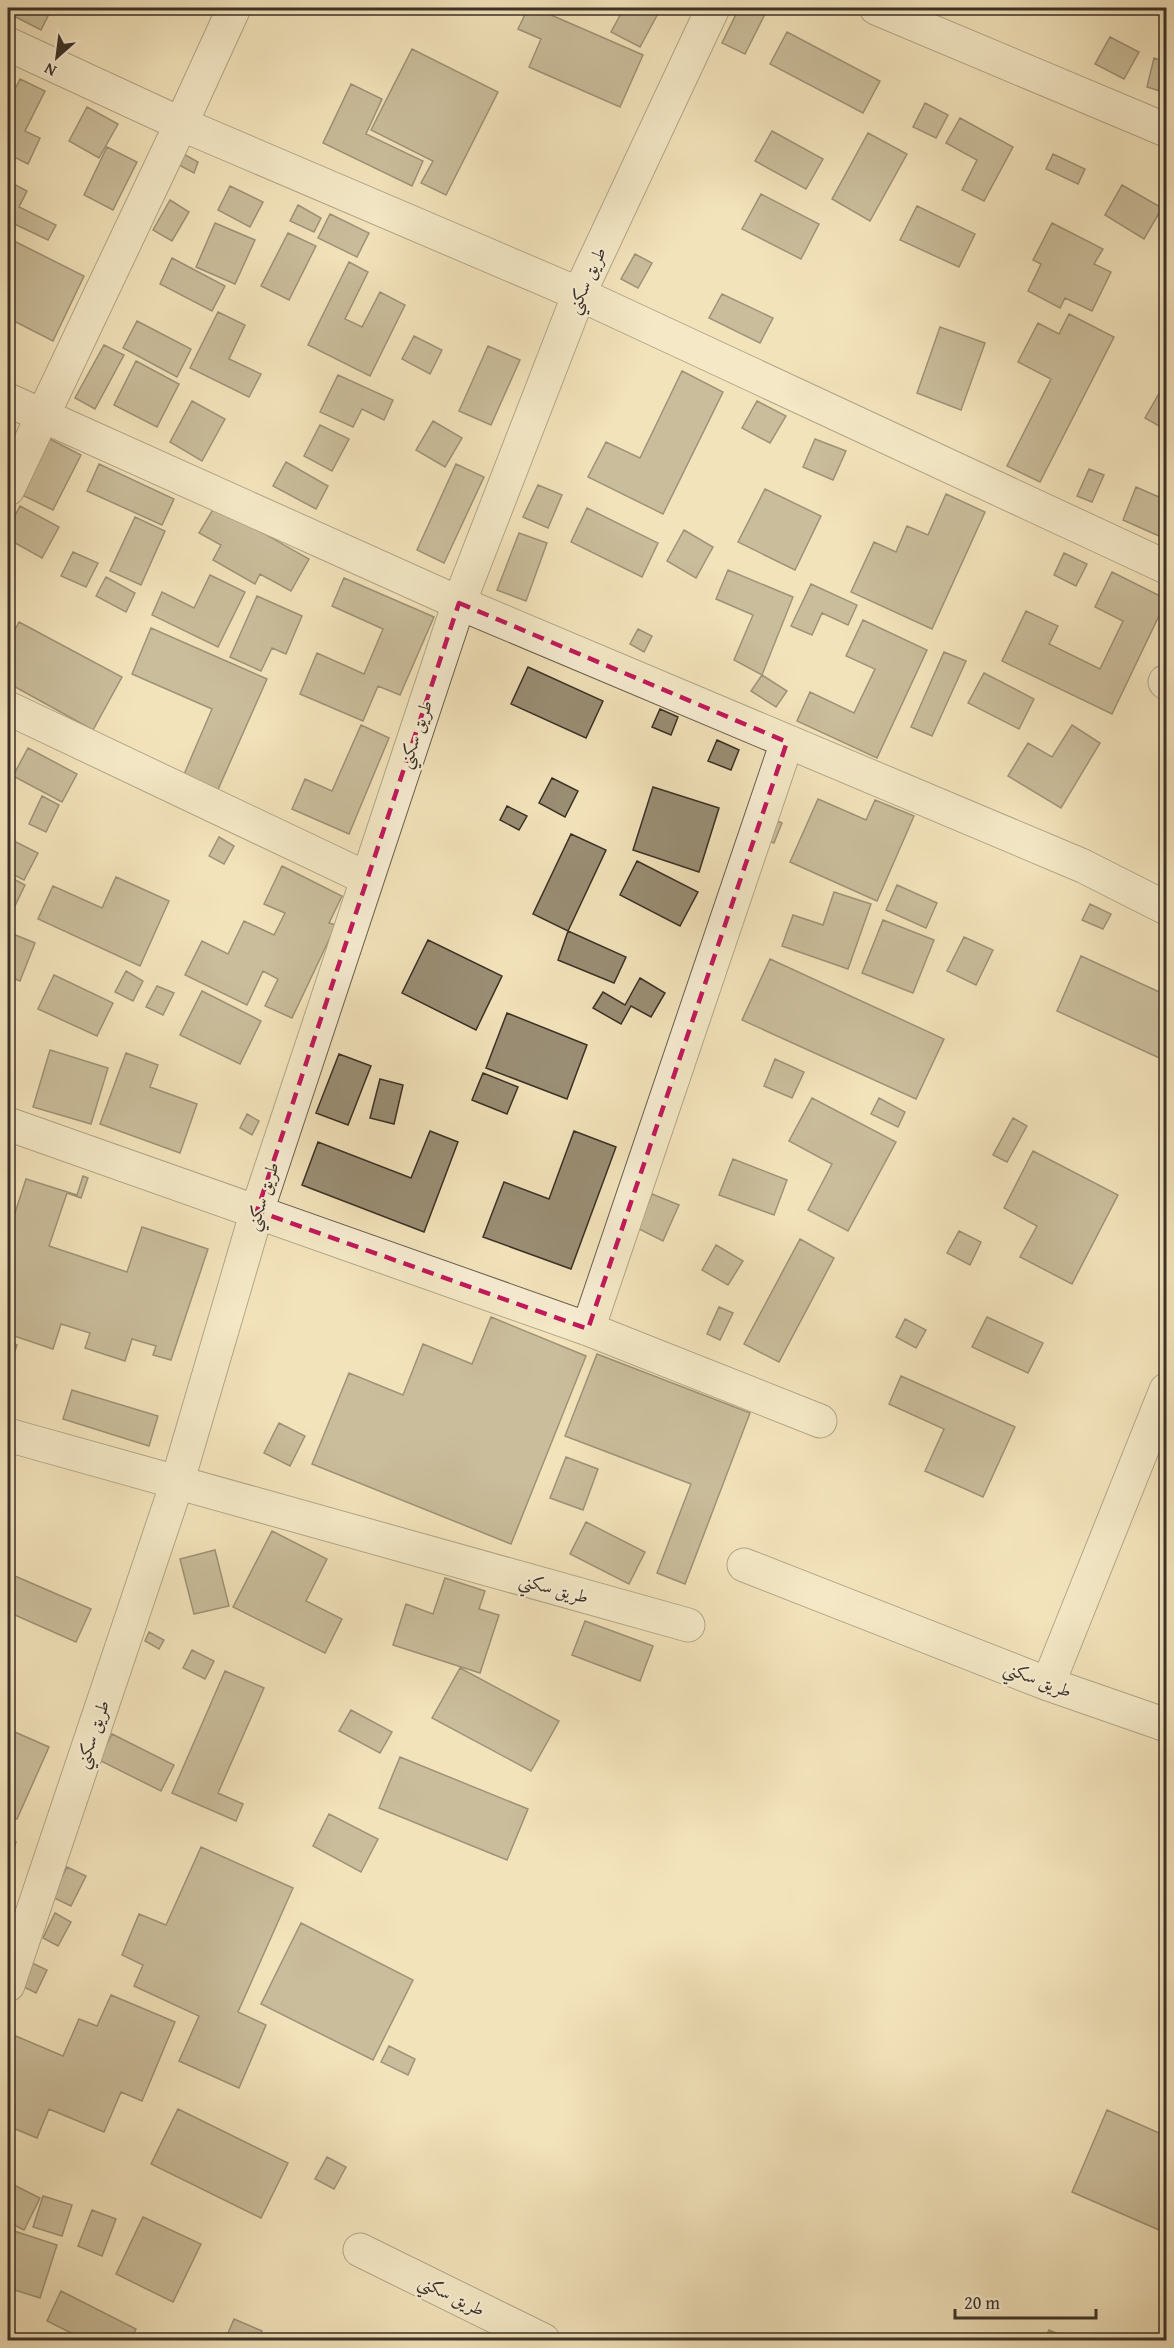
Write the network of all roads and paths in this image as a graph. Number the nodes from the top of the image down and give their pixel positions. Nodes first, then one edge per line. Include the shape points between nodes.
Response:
1 (234, 8) edge
2 (713, 8) edge
3 (876, 8) edge
4 (8, 44) edge
5 (182, 124) junction
6 (1167, 130) edge
7 (579, 294) junction
8 (8, 400) edge
9 (41, 416) junction
10 (8, 489) edge
11 (1167, 567) edge
12 (459, 603) junction
13 (8, 708) edge
14 (788, 742) junction
15 (366, 878) junction
16 (1167, 908) edge
17 (8, 1124) edge
18 (257, 1211) junction
19 (588, 1329) junction
20 (1167, 1390) edge
21 (820, 1421) dead end
22 (8, 1434) edge
23 (177, 1483) junction
24 (744, 1565) dead end
25 (688, 1625) dead end
26 (1048, 1684) junction
27 (1167, 1725) edge
28 (19, 1916) edge
29 (8, 1985) edge
30 (360, 2250) dead end
31 (543, 2340) edge

1 - 5 street
2 - 7 street, طريق سكني
3 - 6 street
4 - 5 street
5 - 7 street
5 - 9 street
7 - 11 street
7 - 12 street, طريق سكني
8 - 9 street
9 - 10 street
9 - 12 street
12 - 14 street
12 - 15 street, طريق سكني
13 - 15 street
14 - 16 street via 1083,866
14 - 19 street
15 - 18 street, طريق سكني
17 - 18 street
18 - 19 street
18 - 23 street, طريق سكني
19 - 21 street
20 - 26 street
22 - 23 street, طريق سكني
23 - 25 street, طريق سكني
23 - 28 street, طريق سكني
24 - 26 street, طريق سكني
26 - 27 street, طريق سكني
28 - 29 street, طريق سكني
30 - 31 street, طريق سكني

